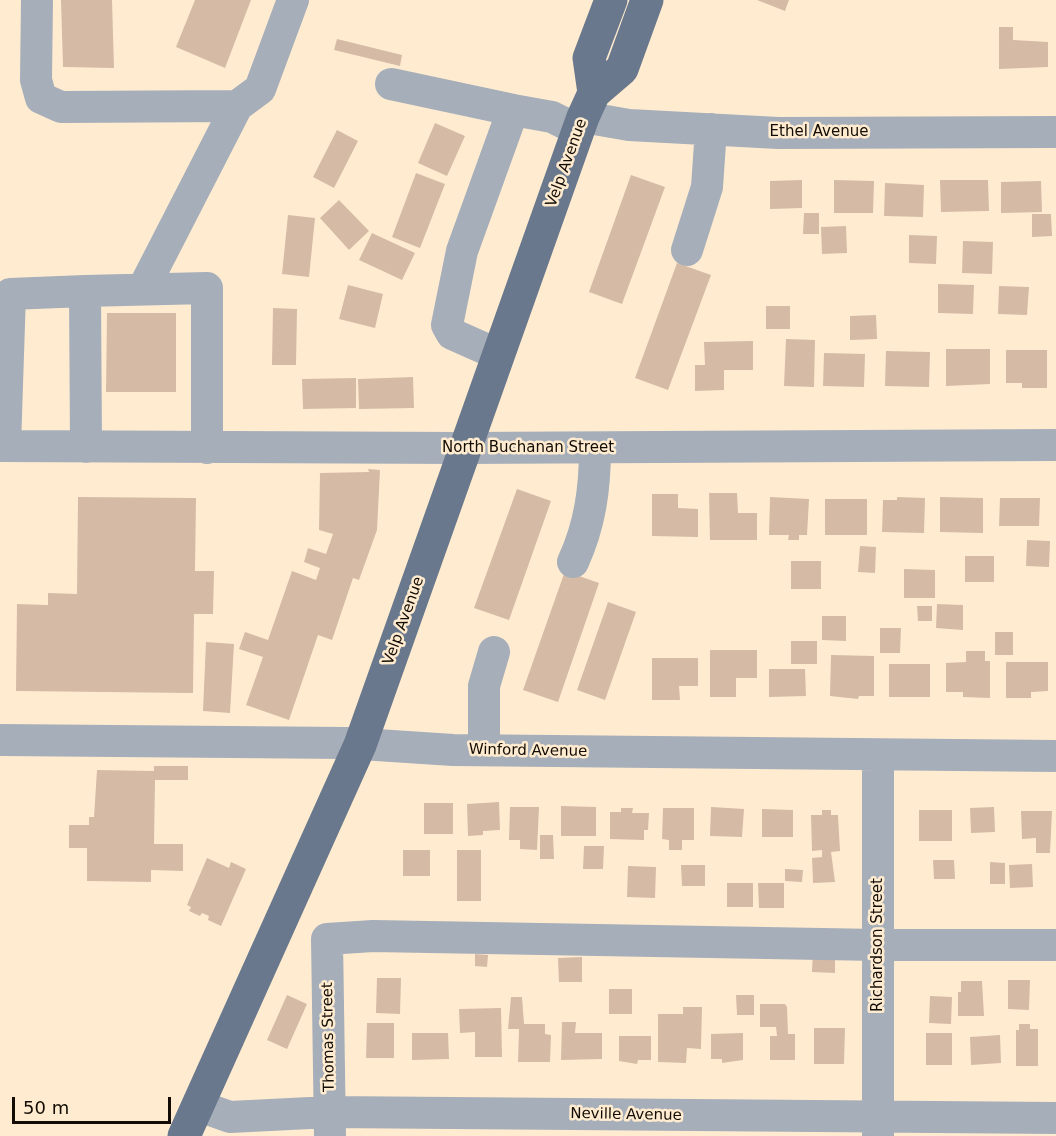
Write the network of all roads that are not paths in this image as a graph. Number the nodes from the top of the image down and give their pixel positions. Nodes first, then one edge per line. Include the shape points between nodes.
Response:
1 (37, 0) edge
2 (293, 0) edge
3 (611, 0) edge
4 (647, 0) edge
5 (391, 84) dead end
6 (237, 106) junction
7 (513, 110) junction
8 (585, 113) junction
9 (711, 129) junction
10 (1056, 132) edge
11 (687, 250) dead end
12 (143, 290) junction
13 (85, 291) junction
14 (498, 354) junction
15 (1056, 445) edge
16 (2, 446) edge
17 (86, 447) junction
18 (207, 448) junction
19 (465, 448) junction
20 (596, 448) junction
21 (573, 562) dead end
22 (494, 652) dead end
23 (0, 740) edge
24 (360, 745) junction
25 (484, 750) junction
26 (878, 754) junction
27 (1056, 756) edge
28 (878, 945) junction
29 (1056, 945) edge
30 (198, 1106) junction
31 (1056, 1118) edge
32 (330, 1124) edge
33 (878, 1126) edge
34 (184, 1136) edge

1 - 6 street via 36,80 41,98 61,107
2 - 6 street via 260,89
3 - 8 main road, Velp Avenue via 589,58
4 - 8 main road, Velp Avenue via 622,69
5 - 7 street, Ethel Avenue
6 - 12 street
7 - 8 street, Ethel Avenue via 552,117
7 - 14 street via 462,251 447,325 452,334
8 - 9 street, Ethel Avenue via 628,125
8 - 14 main road, Velp Avenue
9 - 10 street, Ethel Avenue via 778,133
9 - 11 street via 707,187
12 - 13 street
12 - 18 street via 207,288
13 - 16 street via 10,294
13 - 17 street
14 - 19 main road, Velp Avenue
15 - 20 street, North Buchanan Street
16 - 17 street, North Buchanan Street
17 - 18 street, North Buchanan Street
18 - 19 street, North Buchanan Street
19 - 20 street, North Buchanan Street
19 - 24 main road, Velp Avenue
20 - 21 street via 595,485 585,535
22 - 25 street via 484,686
23 - 24 street, Winford Avenue
24 - 25 street, Winford Avenue
24 - 30 main road, Velp Avenue
25 - 26 street, Winford Avenue
26 - 27 street, Winford Avenue
26 - 28 street, Richardson Street
28 - 29 street
28 - 32 street, Thomas Street via 373,936 327,939
28 - 33 street, Richardson Street
30 - 32 street, Neville Avenue via 230,1117
30 - 34 main road, Velp Avenue
31 - 33 street, Neville Avenue
32 - 33 street, Neville Avenue

